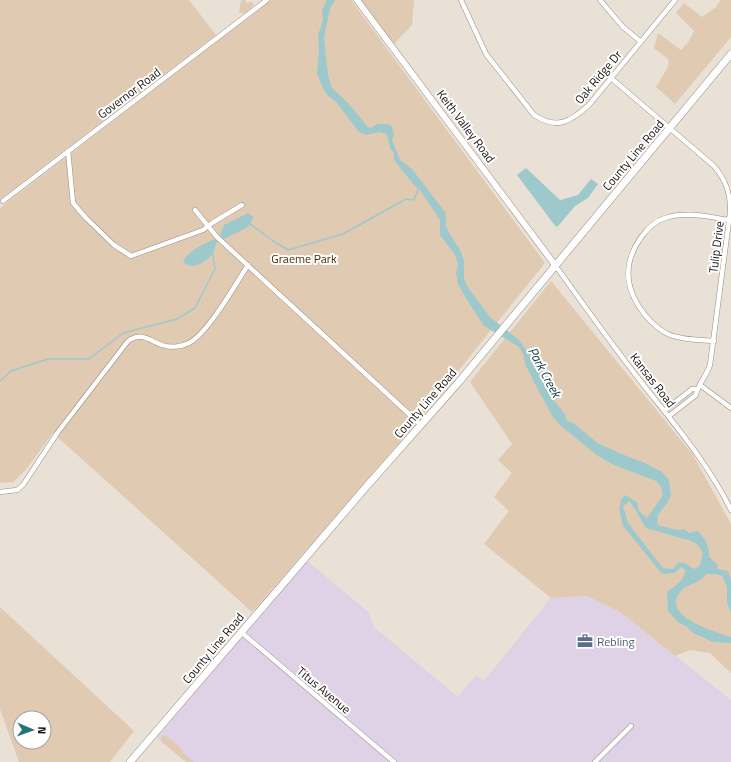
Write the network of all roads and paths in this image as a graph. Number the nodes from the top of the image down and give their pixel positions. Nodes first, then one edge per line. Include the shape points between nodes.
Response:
1 (267, 0) edge
2 (357, 0) edge
3 (461, 0) edge
4 (600, 0) edge
5 (675, 0) edge
6 (640, 42) junction
7 (731, 54) edge
8 (611, 78) junction
9 (669, 128) junction
10 (68, 151) junction
11 (3, 201) dead end
12 (242, 205) dead end
13 (195, 210) dead end
14 (729, 220) junction
15 (208, 226) junction
16 (248, 265) junction
17 (556, 265) junction
18 (714, 341) junction
19 (698, 387) junction
20 (731, 408) edge
21 (664, 411) junction
22 (669, 416) junction
23 (421, 425) junction
24 (0, 492) edge
25 (731, 510) edge
26 (241, 632) junction
27 (631, 726) dead end
28 (130, 762) edge
29 (394, 762) edge
30 (595, 762) edge

1 - 10 street, Governor Road
2 - 17 street, Keith Valley Road
3 - 8 street, Oak Ridge Dr via 486,54 534,115 541,120 562,124 571,120 589,106
4 - 6 street
5 - 6 street, Oak Ridge Dr
6 - 8 street, Oak Ridge Dr
7 - 9 main road, County Line Road
8 - 9 street, Tulip Drive
9 - 14 street, Tulip Drive via 721,175 730,198
9 - 17 main road, County Line Road
10 - 11 street, Governor Road
10 - 15 street via 74,203 114,245 131,256
12 - 15 street
13 - 15 street
14 - 18 street, Tulip Drive
14 - 18 street via 690,215 666,218 644,233 632,253 629,264 628,276 633,295 650,320 670,335
15 - 16 street
16 - 23 street
16 - 24 street via 208,324 188,344 179,347 162,346 145,337 128,341 58,432 23,485 17,490
17 - 21 street, Kansas Road via 623,359
17 - 23 main road, County Line Road
18 - 19 street, Tulip Drive via 710,365
19 - 20 street
19 - 21 street
19 - 22 street, Tulip Drive via 696,395
21 - 22 street, Kansas Road
22 - 25 street, Kansas Road via 708,470
23 - 26 main road, County Line Road
26 - 28 main road, County Line Road
26 - 29 street, Titus Avenue
27 - 30 street

